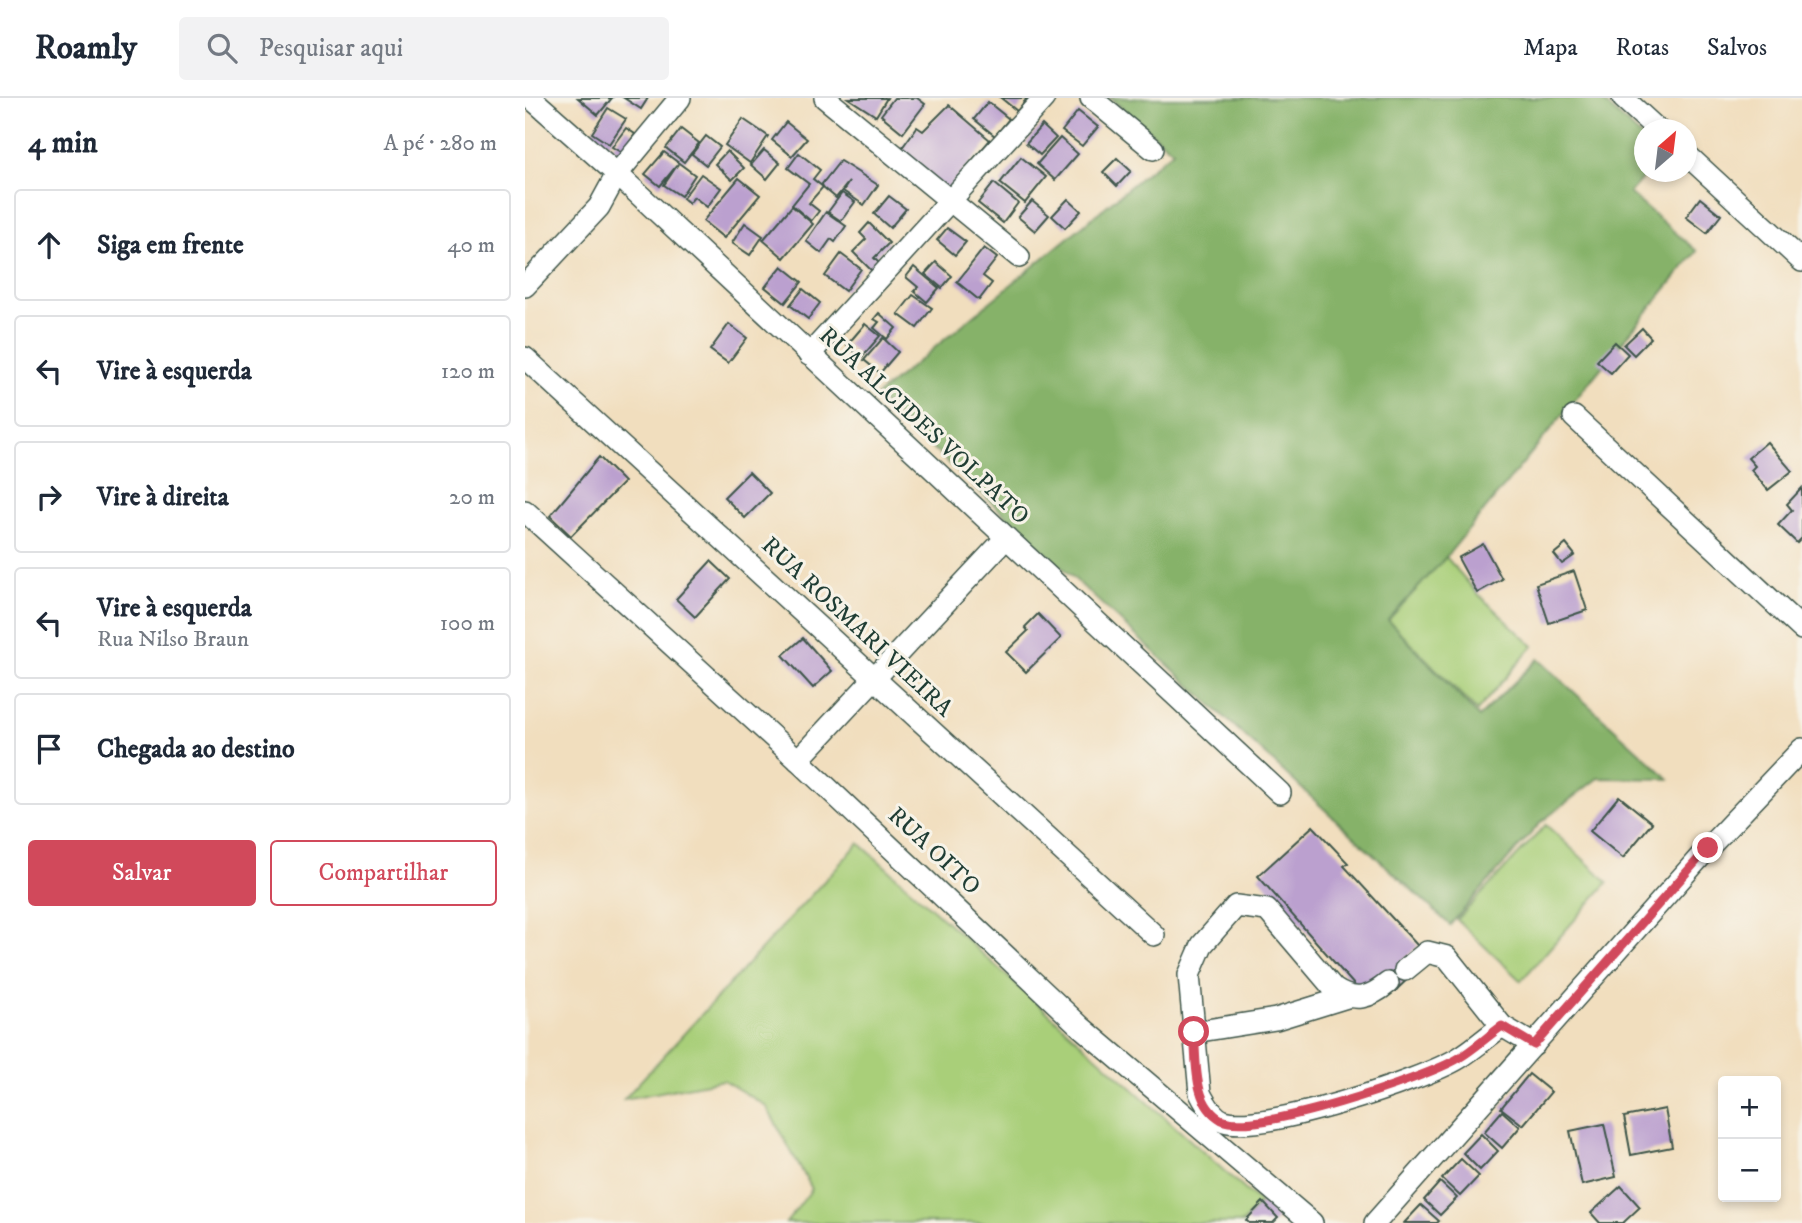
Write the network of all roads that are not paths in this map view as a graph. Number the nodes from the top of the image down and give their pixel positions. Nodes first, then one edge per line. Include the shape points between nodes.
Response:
1 (531, 98) edge
2 (680, 98) edge
3 (825, 98) edge
4 (1044, 98) edge
5 (1091, 98) edge
6 (1623, 98) edge
7 (1646, 119) edge
8 (1153, 149) dead end
9 (1697, 165) edge
10 (617, 174) junction
11 (950, 201) junction
12 (1020, 257) dead end
13 (1802, 261) edge
14 (525, 286) edge
15 (809, 355) junction
16 (525, 358) edge
17 (1574, 417) dead end
18 (525, 511) edge
19 (1006, 538) junction
20 (1802, 629) edge
21 (874, 678) junction
22 (1802, 749) edge
23 (798, 760) junction
24 (1280, 793) dead end
25 (1154, 935) dead end
26 (1405, 970) dead end
27 (1388, 983) dead end
28 (1347, 998) junction
29 (1502, 1026) junction
30 (1194, 1032) junction
31 (1534, 1045) junction
32 (1312, 1223) edge
33 (1375, 1223) edge

1 - 10 street, RUA ALCIDES VOLPATO
2 - 10 street
3 - 11 street
4 - 11 street
5 - 8 street
6 - 7 street
9 - 13 street
10 - 14 street via 599,207
10 - 15 street, RUA ALCIDES VOLPATO
11 - 12 street
11 - 15 street
15 - 19 street, RUA ALCIDES VOLPATO
16 - 21 street, RUA ROSMARI VIEIRA
17 - 20 street
18 - 23 street, RUA OITO
19 - 21 street
19 - 24 street, RUA ALCIDES VOLPATO
21 - 23 street
21 - 25 street, RUA ROSMARI VIEIRA
22 - 31 street
23 - 32 street, RUA OITO via 1081,1027
26 - 29 street via 1427,952 1447,957
27 - 28 street via 1372,997
28 - 30 street via 1276,1019
28 - 30 street via 1334,989 1267,910 1236,905 1202,945 1189,975
29 - 30 street via 1459,1058 1411,1081 1264,1122 1224,1121 1207,1106 1200,1093
29 - 31 street
31 - 33 street

